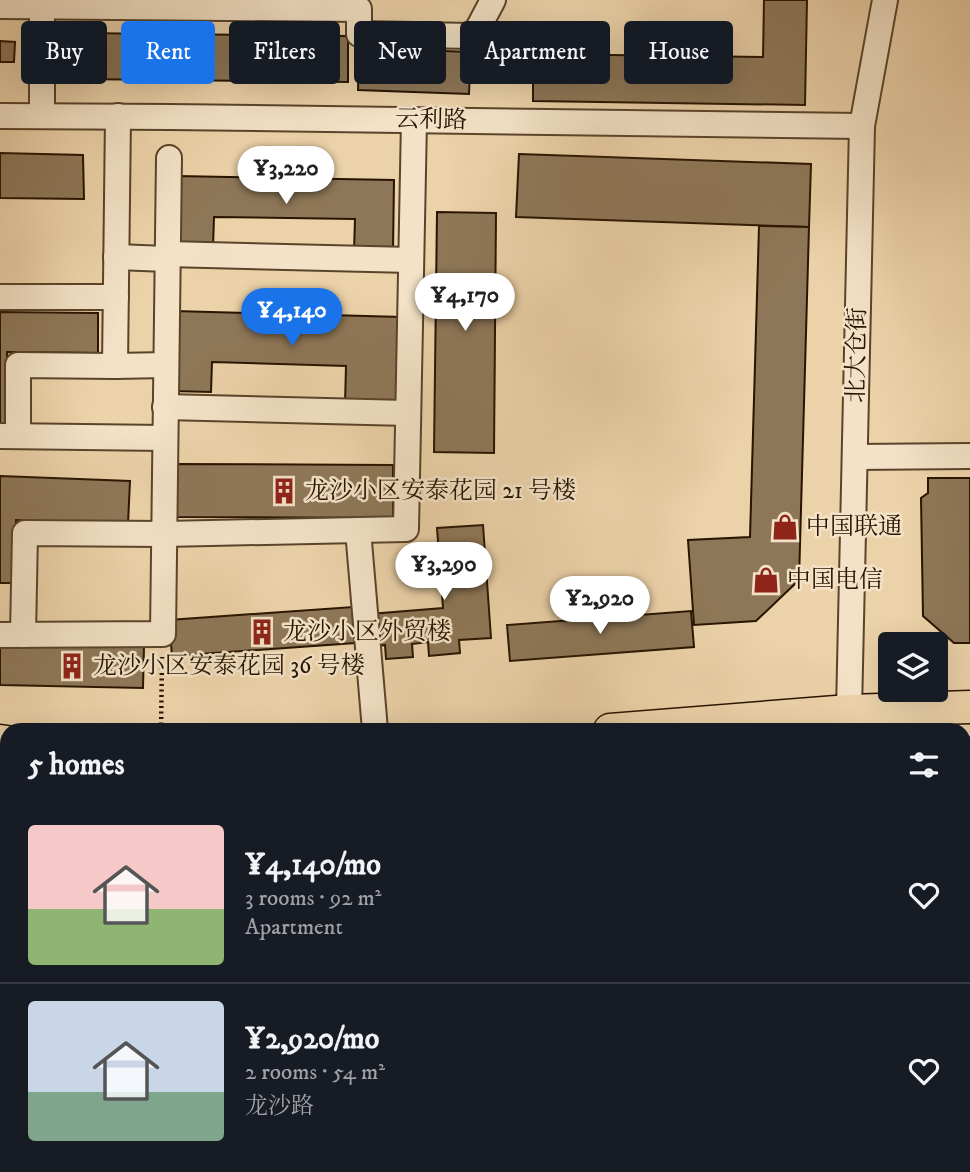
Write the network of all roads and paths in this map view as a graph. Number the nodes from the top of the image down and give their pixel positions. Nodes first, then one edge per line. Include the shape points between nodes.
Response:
1 (493, 0) edge
2 (885, 0) edge
3 (0, 6) edge
4 (42, 6) junction
5 (0, 116) edge
6 (42, 116) junction
7 (118, 116) junction
8 (414, 120) junction
9 (862, 126) junction
10 (169, 158) dead end
11 (167, 256) junction
12 (116, 257) junction
13 (411, 260) junction
14 (0, 297) edge
15 (116, 297) junction
16 (166, 365) junction
17 (115, 366) junction
18 (165, 407) junction
19 (408, 413) junction
20 (9, 436) edge
21 (164, 438) junction
22 (970, 456) edge
23 (855, 457) junction
24 (358, 530) junction
25 (164, 534) junction
26 (163, 634) junction
27 (11, 635) edge
28 (970, 707) edge
29 (849, 720) edge
30 (160, 723) edge
31 (373, 723) edge
32 (777, 723) edge

1 - 4 street via 474,36 359,34 359,9
2 - 9 street, 北大仓街
3 - 4 street
4 - 6 street
5 - 6 street, 云利路
6 - 7 street, 云利路
7 - 8 street, 云利路
7 - 12 street
8 - 9 street, 云利路
8 - 13 street
9 - 23 street, 北大仓街
10 - 11 street
11 - 12 street
11 - 13 street
11 - 16 street
12 - 15 street
13 - 19 street
14 - 15 street
15 - 17 street
16 - 17 street
16 - 18 street
17 - 20 street via 18,365
18 - 19 street
18 - 21 street
19 - 24 street via 406,529
20 - 21 street
21 - 25 street
22 - 23 street
23 - 29 street, 北大仓街
24 - 25 street
24 - 31 street
25 - 26 street
25 - 27 street via 24,533
26 - 27 street
26 - 30 path
28 - 29 main road
29 - 32 main road

